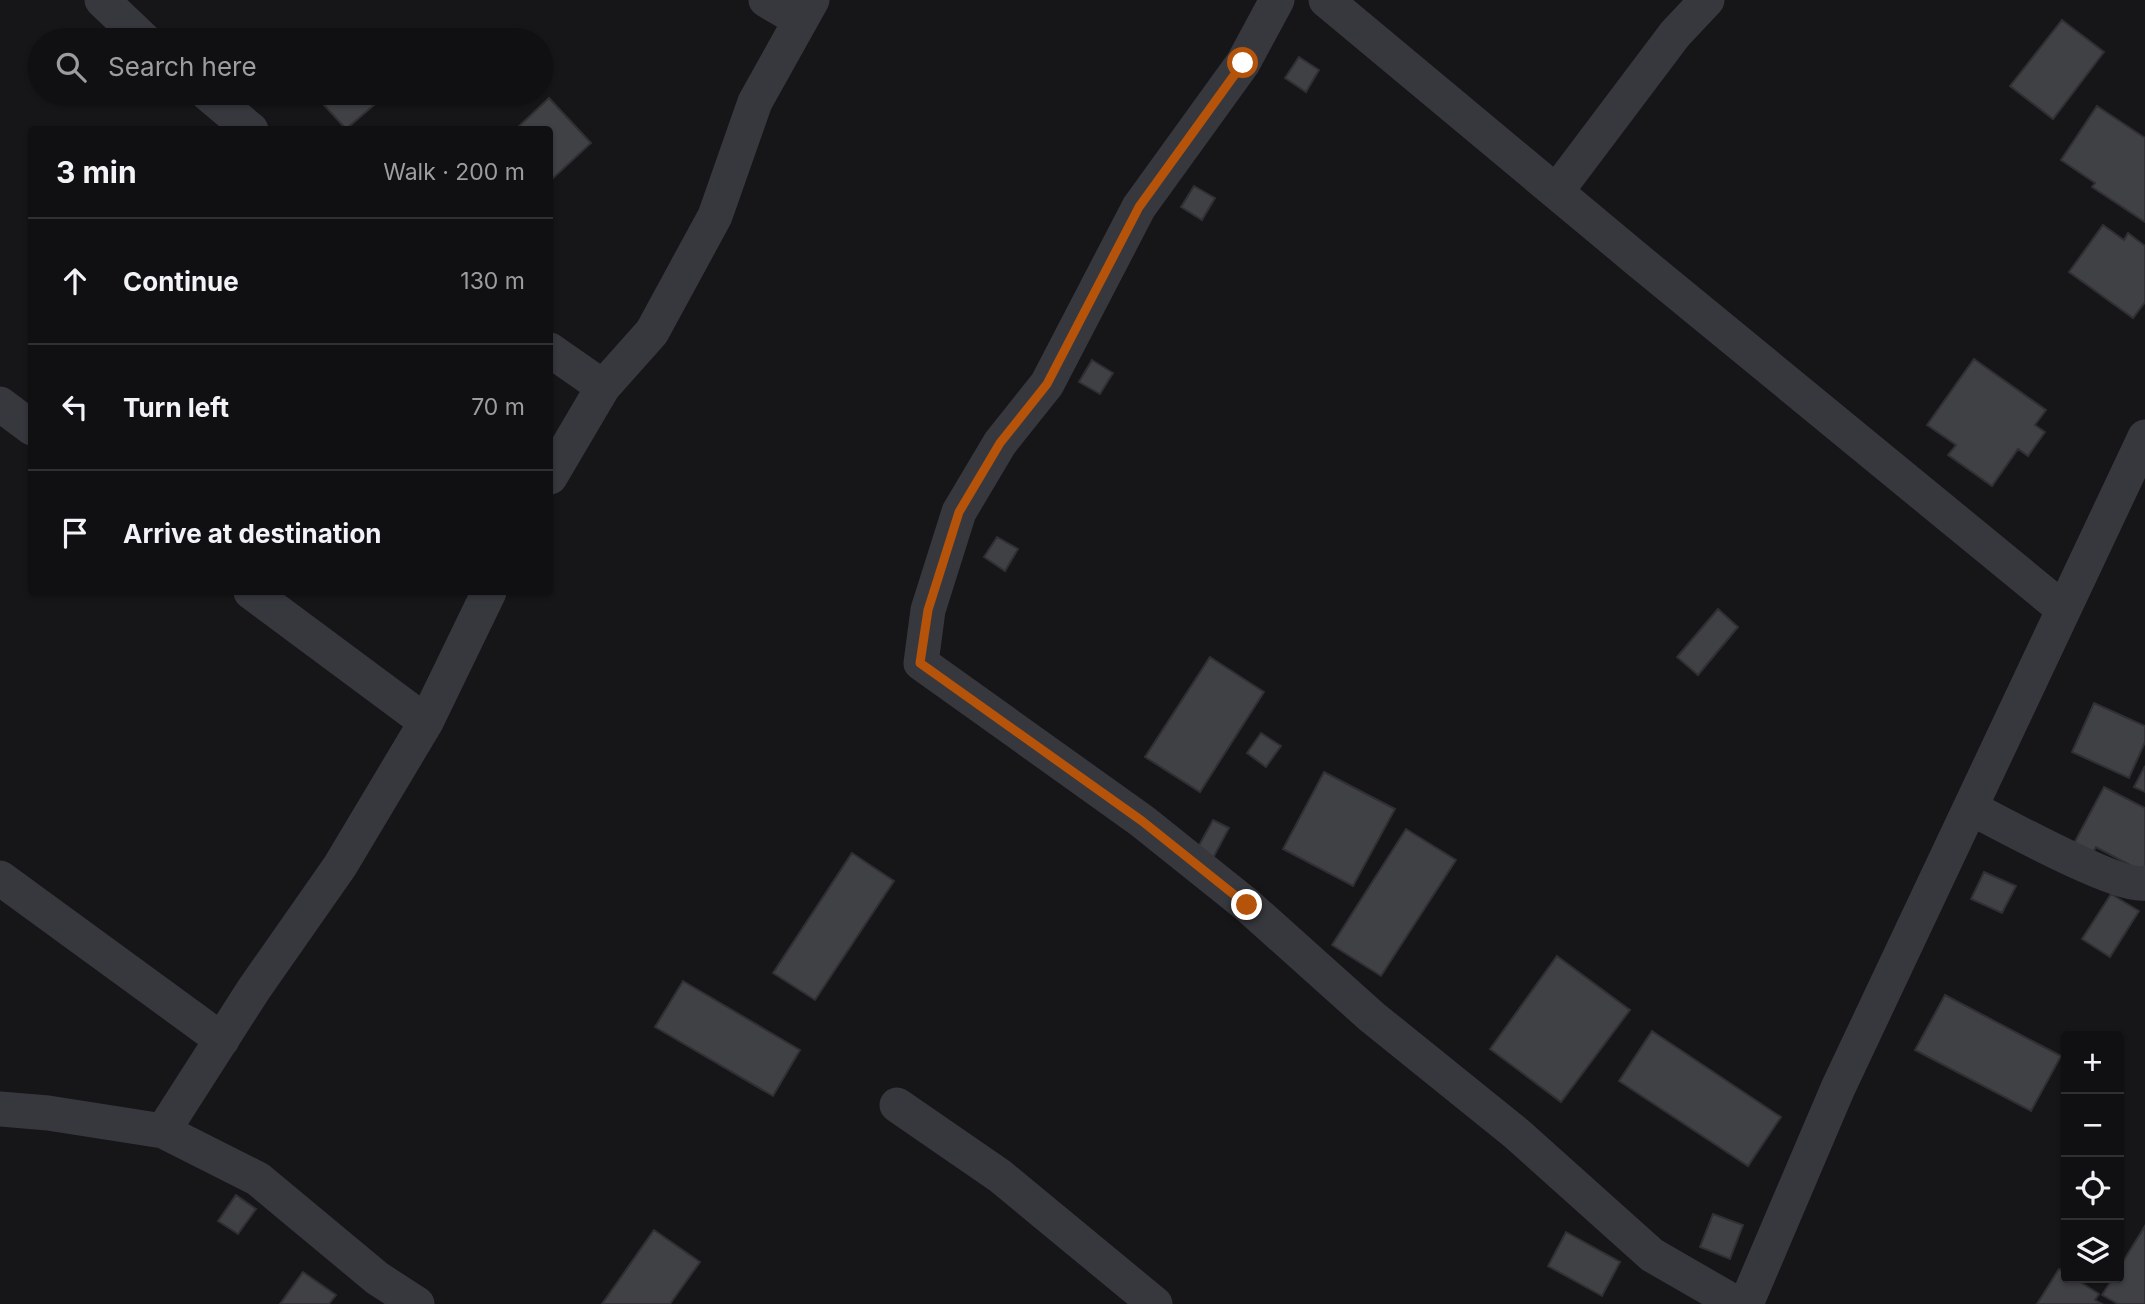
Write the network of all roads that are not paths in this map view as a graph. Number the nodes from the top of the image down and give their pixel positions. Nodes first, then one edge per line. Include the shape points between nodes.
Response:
1 (102, 0) edge
2 (766, 0) edge
3 (1277, 0) edge
4 (1326, 0) edge
5 (1707, 0) edge
6 (806, 10) edge
7 (131, 28) edge
8 (221, 105) edge
9 (246, 126) edge
10 (1556, 192) junction
11 (553, 352) edge
12 (603, 387) junction
13 (0, 404) edge
14 (28, 425) edge
15 (2145, 437) edge
16 (553, 472) edge
17 (255, 595) edge
18 (488, 595) edge
19 (2063, 609) junction
20 (426, 722) junction
21 (1971, 808) junction
22 (0, 878) edge
23 (2145, 884) edge
24 (222, 1040) junction
25 (897, 1105) dead end
26 (0, 1109) edge
27 (163, 1131) junction
28 (417, 1304) edge
29 (1155, 1304) edge
30 (1737, 1304) edge
31 (1746, 1304) edge

1 - 7 street
2 - 6 street
3 - 30 street via 1243,63 1139,207 1047,384 1000,443 959,512 928,610 920,663 1142,821 1247,905 1652,1255
4 - 10 street
5 - 10 street via 1675,34
6 - 12 street via 755,103 715,216 652,332
8 - 9 street
10 - 19 street
11 - 12 street
12 - 16 street
13 - 14 street
15 - 19 street
17 - 20 street
18 - 20 street
19 - 21 street
20 - 24 street via 340,866
21 - 23 street via 2108,876
21 - 31 street via 1838,1087
22 - 24 street
24 - 27 street
25 - 29 street via 1000,1176
26 - 27 street
27 - 28 street via 258,1179 377,1278

